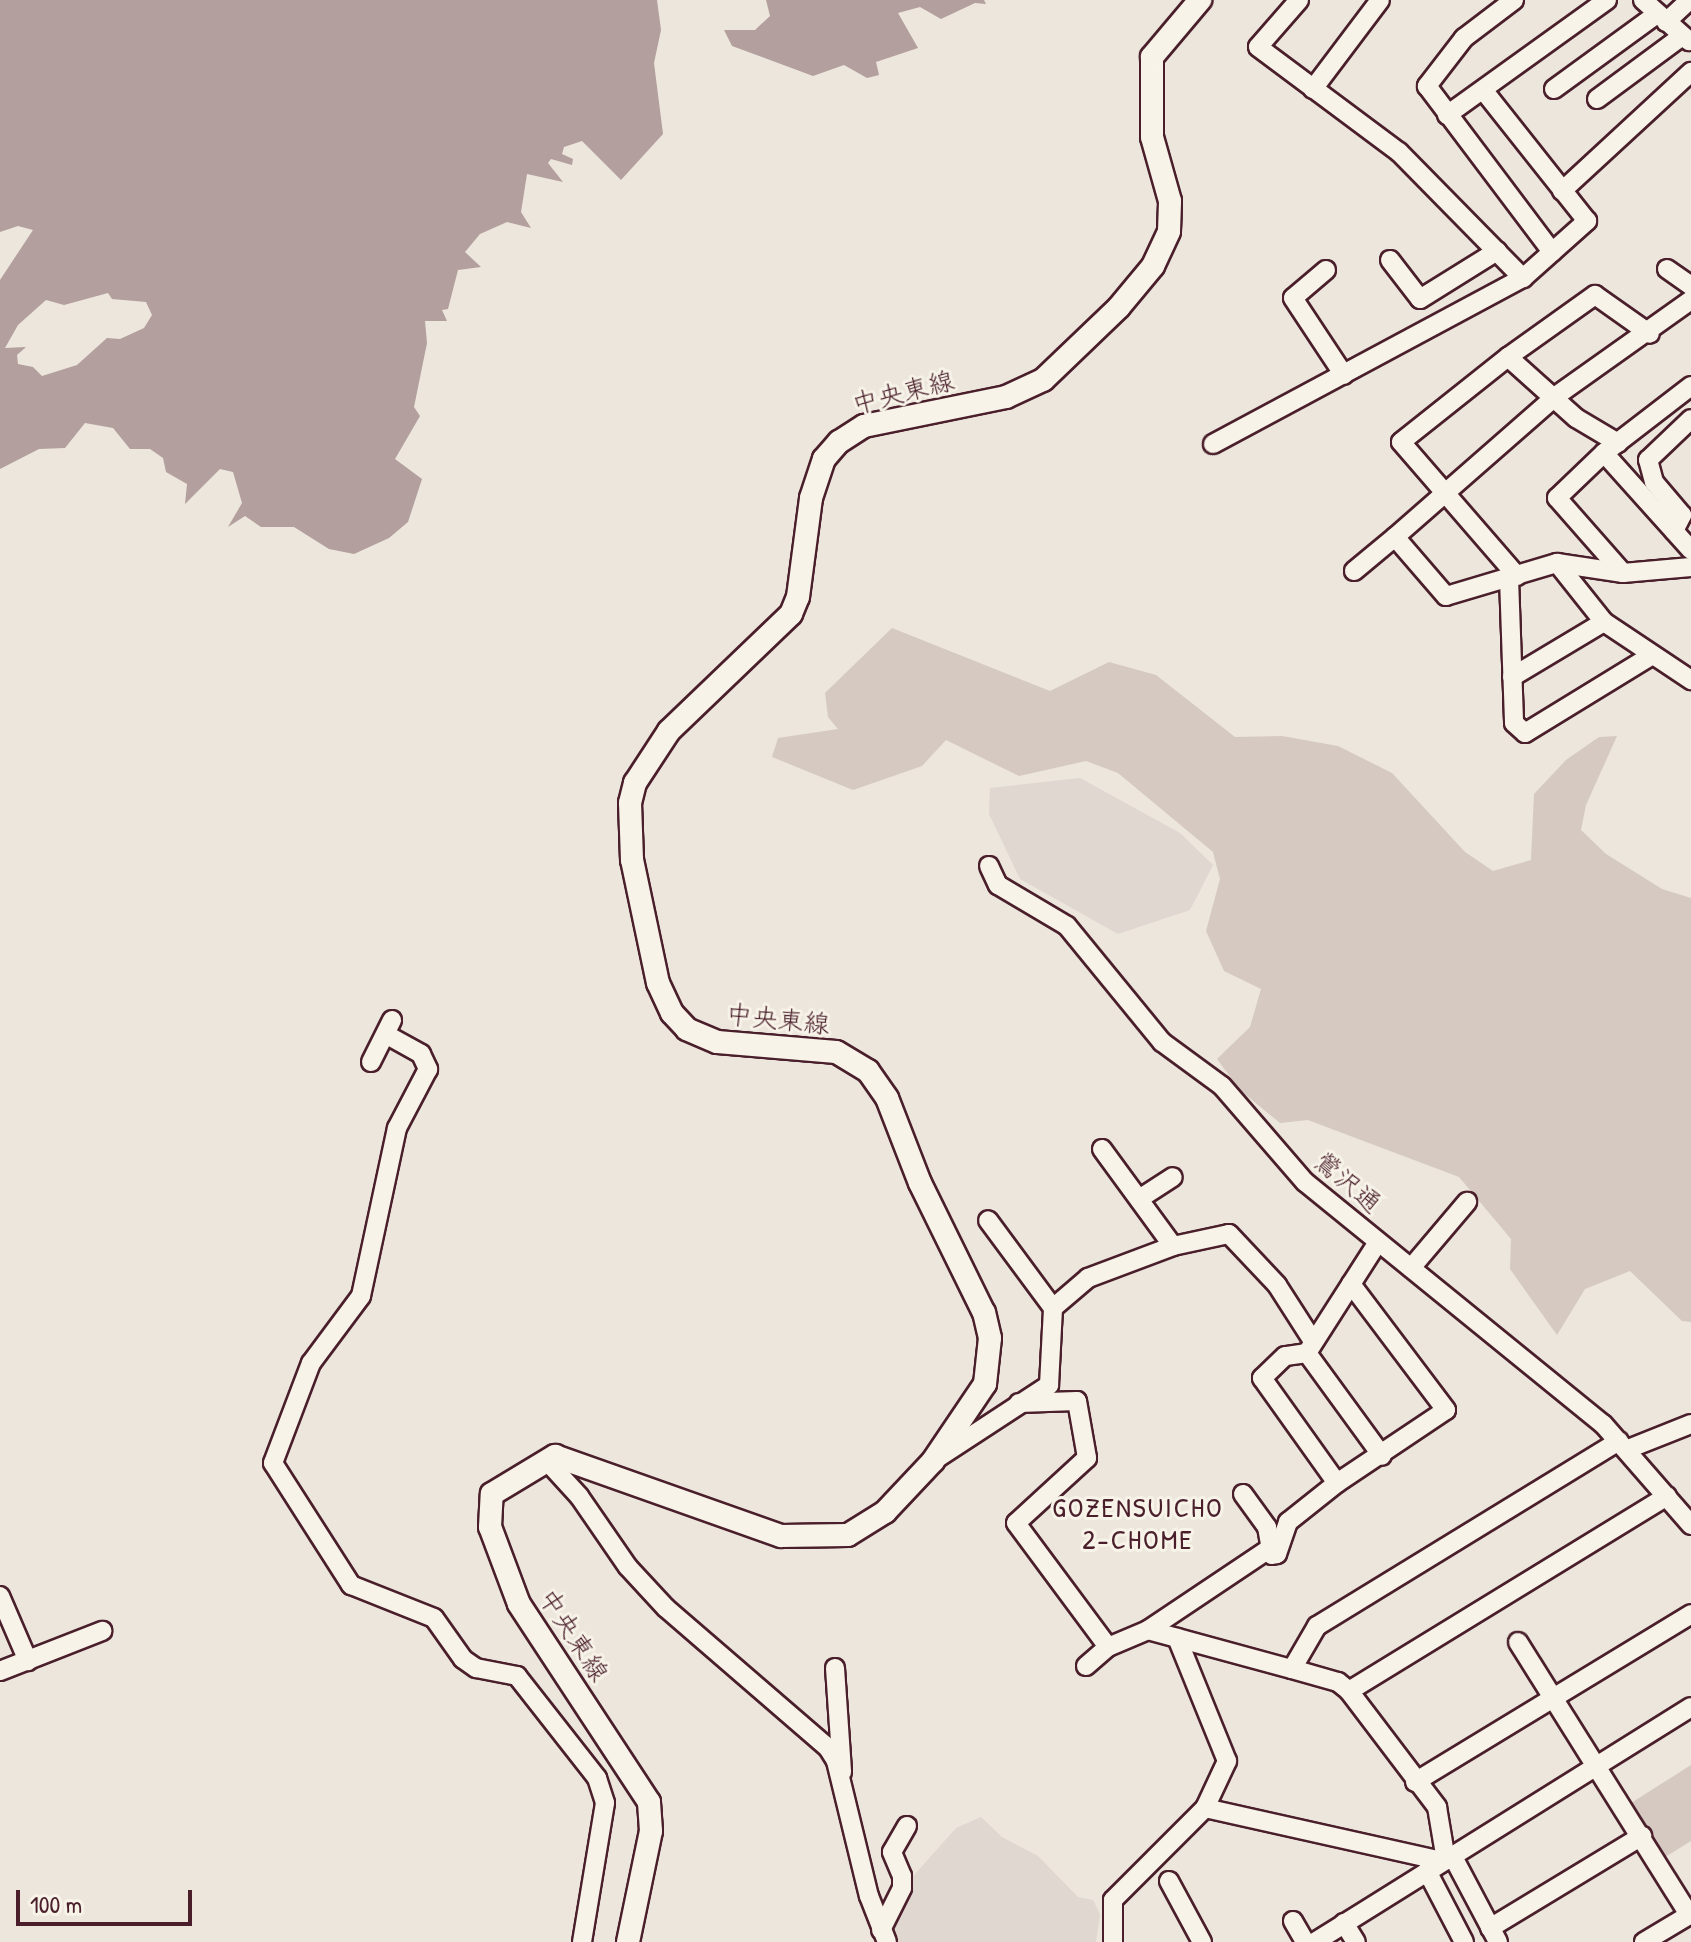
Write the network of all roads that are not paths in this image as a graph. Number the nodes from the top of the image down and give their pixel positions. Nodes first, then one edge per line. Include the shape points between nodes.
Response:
1 (1200, 0) edge
2 (1299, 0) edge
3 (1380, 0) edge
4 (1514, 0) edge
5 (1607, 0) edge
6 (1643, 0) edge
7 (1690, 0) edge
8 (1662, 18) junction
9 (1687, 39) edge
10 (1691, 72) edge
11 (1313, 89) junction
12 (1554, 89) dead end
13 (1483, 90) junction
14 (1597, 99) dead end
15 (1447, 115) junction
16 (1562, 191) junction
17 (1497, 251) junction
18 (1552, 252) junction
19 (1390, 260) dead end
20 (1667, 269) dead end
21 (1326, 270) dead end
22 (1523, 278) junction
23 (1691, 286) edge
24 (1691, 300) edge
25 (1650, 334) junction
26 (1508, 357) junction
27 (1344, 375) junction
28 (1691, 386) edge
29 (1556, 396) junction
30 (1691, 419) edge
31 (1213, 444) dead end
32 (1611, 448) junction
33 (1443, 492) junction
34 (1682, 521) edge
35 (1395, 537) junction
36 (1691, 550) edge
37 (1557, 563) junction
38 (1691, 567) edge
39 (1354, 571) dead end
40 (1623, 573) junction
41 (1513, 577) junction
42 (1604, 622) junction
43 (1649, 657) junction
44 (1512, 677) junction
45 (1691, 680) edge
46 (989, 866) dead end
47 (371, 1062) dead end
48 (1102, 1149) dead end
49 (1173, 1177) dead end
50 (1139, 1199) junction
51 (1467, 1202) dead end
52 (988, 1220) dead end
53 (1378, 1242) junction
54 (1173, 1246) junction
55 (1411, 1268) junction
56 (1351, 1284) junction
57 (1053, 1308) junction
58 (1310, 1347) junction
59 (1019, 1403) junction
60 (1689, 1429) edge
61 (1623, 1445) junction
62 (1382, 1456) junction
63 (546, 1460) junction
64 (933, 1461) junction
65 (1337, 1483) junction
66 (1243, 1494) dead end
67 (1667, 1496) junction
68 (1691, 1525) edge
69 (1269, 1549) junction
70 (0, 1596) edge
71 (1691, 1614) edge
72 (1148, 1630) junction
73 (102, 1631) dead end
74 (1177, 1638) junction
75 (1518, 1642) dead end
76 (1108, 1647) junction
77 (28, 1661) junction
78 (1086, 1666) dead end
79 (835, 1668) dead end
80 (1292, 1669) junction
81 (0, 1671) edge
82 (1349, 1691) junction
83 (1554, 1701) junction
84 (1691, 1707) edge
85 (1598, 1764) junction
86 (840, 1779) junction
87 (1415, 1782) junction
88 (1205, 1808) junction
89 (907, 1826) dead end
90 (1642, 1836) junction
91 (1442, 1862) junction
92 (1169, 1881) dead end
93 (1690, 1915) edge
94 (1293, 1921) dead end
95 (1344, 1923) junction
96 (1494, 1935) edge
97 (884, 1936) edge
98 (582, 1942) edge
99 (628, 1942) edge
100 (1113, 1942) edge
101 (1202, 1942) edge
102 (1305, 1942) edge
103 (1315, 1942) edge
104 (1356, 1942) edge
105 (1464, 1942) edge
106 (1644, 1942) edge

1 - 64 main road, 中央東線 via 1152,57 1152,137 1170,201 1169,231 1153,266 1119,307 1043,380 1006,397 864,426 839,442 824,459 811,498 798,597 791,614 661,740 642,767 630,803 632,860 644,923 663,998 679,1022 717,1042 836,1052 868,1071 887,1098 920,1183 988,1325 985,1384
2 - 11 street via 1258,47
3 - 11 street
4 - 15 street via 1464,38 1427,86
5 - 13 street
6 - 8 street
7 - 8 street
8 - 9 street
8 - 12 street
9 - 14 street
10 - 16 street
11 - 17 street via 1399,152
13 - 15 street
13 - 16 street
15 - 18 street
16 - 18 street via 1587,221
17 - 19 street via 1420,299
17 - 22 street
18 - 22 street
20 - 23 street
21 - 27 street via 1293,298
22 - 27 street
24 - 25 street
25 - 26 street via 1595,295
25 - 29 street
26 - 29 street
26 - 33 street via 1401,442
27 - 31 street
28 - 32 street
29 - 32 street
29 - 33 street
30 - 34 street via 1648,460 1654,482
32 - 34 street
32 - 40 street via 1557,498
33 - 35 street
33 - 41 street
34 - 36 street
35 - 39 street
35 - 41 street via 1446,596
37 - 40 street
37 - 41 street
37 - 42 street
38 - 40 street
41 - 44 street
42 - 43 street
42 - 44 street
43 - 44 street via 1525,733 1514,723
43 - 45 street
46 - 53 street, 鶯沢通 via 998,885 1067,926 1162,1042 1222,1086 1287,1164
47 - 98 street via 390,1028 421,1054 428,1069 397,1128 361,1296 311,1363 273,1463 351,1585 434,1618 463,1659 476,1668 517,1676 597,1778 605,1803
48 - 50 street
49 - 50 street
50 - 54 street
51 - 55 street
52 - 57 street
53 - 55 street, 鶯沢通
53 - 56 street
54 - 57 street via 1088,1278
54 - 58 street via 1229,1234 1277,1285
55 - 61 street, 鶯沢通
56 - 58 street
56 - 62 street via 1446,1410
57 - 59 street via 1049,1385
58 - 62 street
58 - 65 street via 1285,1356 1262,1378
59 - 64 street
59 - 76 street via 1077,1401 1087,1458 1016,1523
60 - 61 street
61 - 67 street, 鶯沢通
61 - 80 street via 1317,1626
62 - 65 street
63 - 64 main road, 中央東線 via 558,1456 661,1496 802,1539 861,1529
63 - 86 street via 666,1608 815,1733 836,1761
63 - 99 main road, 中央東線 via 497,1487 489,1508 490,1527 519,1604 649,1802 651,1831
65 - 69 street via 1288,1522 1277,1554
66 - 69 street via 1267,1527
67 - 68 street, 鶯沢通
67 - 82 street
69 - 72 street
70 - 77 street
71 - 83 street
72 - 74 street
72 - 76 street
73 - 77 street
74 - 80 street
74 - 88 street via 1227,1761
75 - 83 street
76 - 78 street
77 - 81 street
79 - 86 street via 844,1760
80 - 82 street via 1338,1682
82 - 87 street
83 - 85 street
83 - 87 street
84 - 85 street
85 - 90 street
85 - 91 street
86 - 97 street
87 - 91 street via 1437,1807
88 - 91 street
88 - 100 street via 1113,1900
89 - 97 street via 892,1852 902,1888
90 - 93 street
90 - 96 street
91 - 95 street
91 - 96 street
91 - 105 street
92 - 101 street
93 - 106 street
94 - 102 street
95 - 103 street
95 - 104 street

